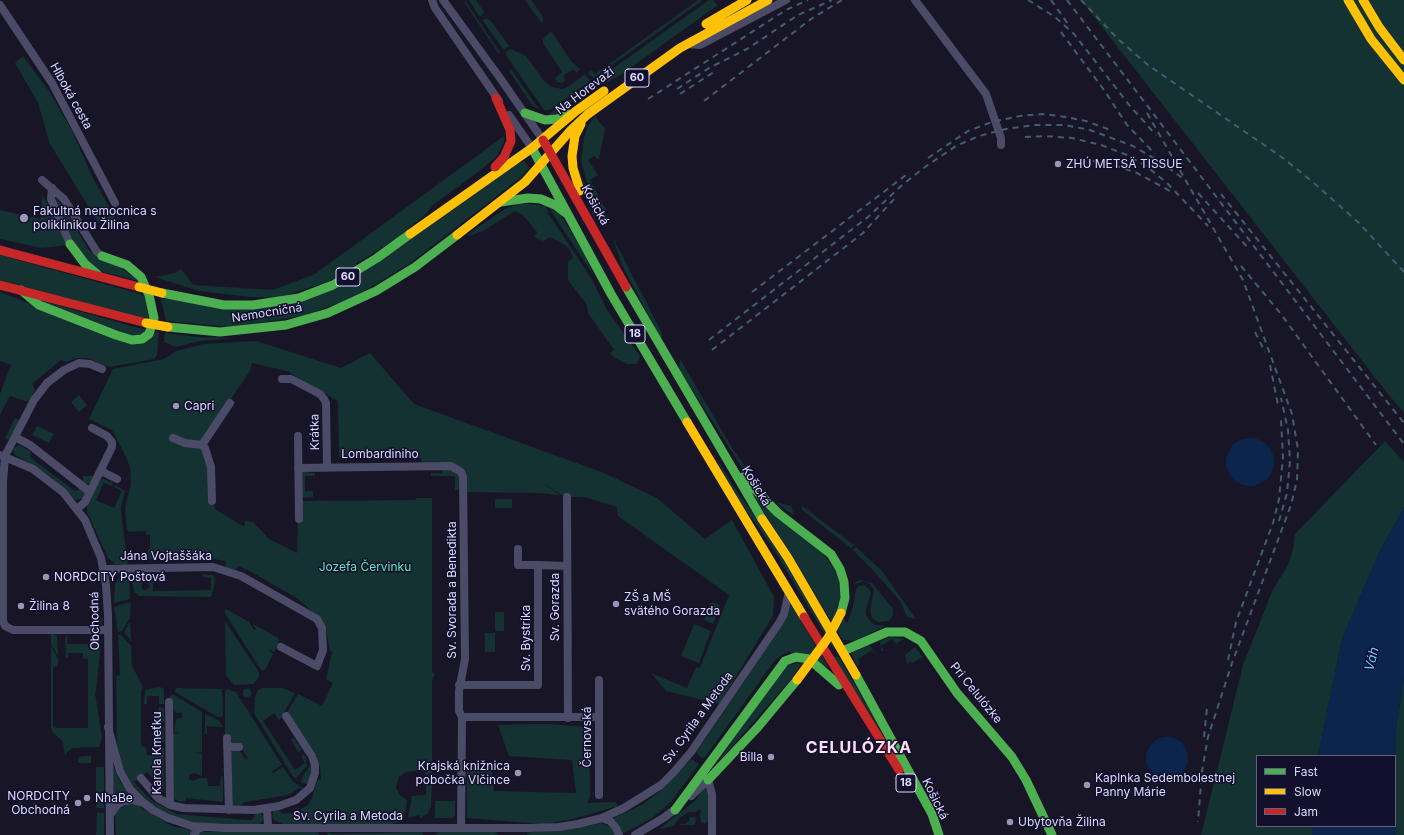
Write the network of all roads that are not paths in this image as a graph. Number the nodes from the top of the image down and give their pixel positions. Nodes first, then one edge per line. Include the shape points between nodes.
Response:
1 (432, 0) edge
2 (443, 0) edge
3 (734, 0) edge
4 (747, 0) edge
5 (768, 0) edge
6 (786, 0) edge
7 (915, 0) edge
8 (1348, 0) edge
9 (1363, 0) edge
10 (0, 5) edge
11 (704, 25) junction
12 (688, 44) junction
13 (1404, 60) edge
14 (1404, 80) edge
15 (496, 98) junction
16 (576, 111) junction
17 (525, 113) junction
18 (588, 114) junction
19 (543, 140) junction
20 (1000, 145) dead end
21 (532, 148) junction
22 (551, 152) junction
23 (541, 164) junction
24 (42, 180) dead end
25 (480, 183) junction
26 (52, 188) junction
27 (499, 202) junction
28 (115, 203) dead end
29 (586, 213) junction
30 (570, 218) junction
31 (70, 244) junction
32 (0, 250) edge
33 (102, 256) joint
34 (52, 263) junction
35 (101, 277) junction
36 (0, 285) edge
37 (22, 290) junction
38 (668, 359) junction
39 (655, 367) junction
40 (102, 369) dead end
41 (282, 379) dead end
42 (230, 403) dead end
43 (92, 428) dead end
44 (298, 436) dead end
45 (15, 437) junction
46 (173, 438) dead end
47 (715, 440) junction
48 (202, 445) junction
49 (702, 448) junction
50 (2, 456) edge
51 (726, 460) junction
52 (327, 466) junction
53 (298, 468) junction
54 (101, 471) junction
55 (461, 472) joint
56 (117, 479) dead end
57 (90, 492) junction
58 (567, 497) dead end
59 (212, 501) dead end
60 (77, 509) junction
61 (299, 519) dead end
62 (518, 549) dead end
63 (538, 565) junction
64 (567, 566) junction
65 (104, 569) junction
66 (789, 591) junction
67 (108, 630) junction
68 (281, 647) dead end
69 (822, 648) junction
70 (843, 651) junction
71 (599, 680) dead end
72 (459, 685) junction
73 (854, 698) junction
74 (169, 702) dead end
75 (286, 716) dead end
76 (462, 717) junction
77 (599, 717) junction
78 (568, 718) junction
79 (108, 727) junction
80 (228, 738) dead end
81 (227, 747) junction
82 (239, 748) dead end
83 (141, 778) dead end
84 (708, 780) junction
85 (599, 795) dead end
86 (144, 804) junction
87 (170, 805) junction
88 (267, 809) junction
89 (229, 810) junction
90 (675, 810) junction
91 (110, 816) junction
92 (602, 818) junction
93 (203, 827) junction
94 (268, 828) junction
95 (317, 828) junction
96 (461, 828) junction
97 (494, 828) junction
98 (528, 828) junction
99 (430, 832) edge
100 (939, 834) edge
101 (110, 835) edge
102 (194, 835) edge
103 (324, 835) edge
104 (503, 835) edge
105 (521, 835) edge
106 (619, 835) edge
107 (634, 835) edge
108 (712, 835) edge
109 (1052, 835) edge

1 - 15 street
2 - 17 street
3 - 11 street, Na Horevaží
4 - 11 main road, Na Horevaží / 60
5 - 12 main road, Na Horevaží / 60
6 - 12 street, Na Horevaží via 700,45
7 - 20 street via 986,94 1001,138
8 - 14 main road via 1385,58
9 - 13 main road via 1379,27
10 - 28 street, Hlboká cesta via 52,82
11 - 16 main road, Na Horevaží / 60
12 - 18 main road, Na Horevaží / 60
15 - 21 street
15 - 25 main road via 510,130 511,142 504,157
16 - 17 main road via 551,120 541,120
16 - 19 main road, Na Horevaží / 60
17 - 19 street
18 - 22 main road, Na Horevaží / 60
18 - 29 main road, Na Horevaží via 575,136 572,156
19 - 21 main road, 60
19 - 22 main road, 18
21 - 23 main road, 18
21 - 25 main road, Nemocničná / 60
22 - 23 main road, 60
22 - 29 main road, Košická / 18
23 - 27 main road, Nemocničná / 60 via 525,182
23 - 30 main road, Košická / 18
24 - 26 street
25 - 35 main road, Nemocničná / 60, bridge via 356,272 316,292 283,302 239,306 203,302
26 - 31 street via 51,199
26 - 33 street via 64,199
27 - 30 main road via 541,199 555,205
27 - 37 main road, Nemocničná / 60, bridge via 395,280 328,313 286,325 241,331 203,332 146,323
29 - 38 main road, Košická / 18
30 - 39 main road, Košická / 18 via 611,294
31 - 34 main road via 66,256
31 - 35 main road via 84,264
32 - 34 main road, Nemocničná / 60
33 - 37 main road via 127,265 141,277 149,295 154,318 149,334 142,339 132,340 39,305
34 - 35 main road, Nemocničná / 60
36 - 37 main road, Nemocničná / 60
38 - 39 street
38 - 47 main road, Košická / 18
39 - 49 main road, Košická / 18
40 - 45 street via 79,363 57,375 40,389
41 - 52 street, Krátka via 291,379 320,394 324,399
42 - 48 street
43 - 54 street via 107,436 112,442
44 - 53 street
45 - 50 street
45 - 57 street via 30,445
46 - 48 street
47 - 49 street
47 - 51 main road, Košická / 18
48 - 59 street via 211,467
49 - 66 main road, Košická / 18
50 - 60 street, Obchodná via 43,475 63,492
50 - 67 street via 5,626 13,630
51 - 70 main road, Košická / 18
51 - 84 main road, bridge via 778,513 831,554 840,569 845,598 841,613 828,638 797,680 758,727
52 - 53 street, Lombardiniho
52 - 55 street, Lombardiniho via 451,466
53 - 61 street
54 - 56 street
54 - 57 street
55 - 72 street, Sv. Svorada a Benedikta via 464,482 465,659
57 - 60 street via 85,502
58 - 64 street, Sv. Gorazda
60 - 65 street, Obchodná via 98,546
62 - 63 street via 518,564
63 - 64 street
63 - 72 street, Sv. Bystríka via 538,685
64 - 78 street, Sv. Gorazda
65 - 67 street, Obchodná
65 - 68 street, Jána Vojtaššáka via 213,567 241,576 317,619 322,628 323,650 317,666
66 - 69 main road, Košická / 18
66 - 92 street, Sv. Cyrila a Metoda via 784,614 779,623 688,755 661,785 624,808
67 - 79 street, Obchodná
69 - 70 main road via 835,652
69 - 73 main road, Košická / 18
70 - 100 main road, Košická / 18 via 932,814
70 - 109 main road, Pri Celulózke via 887,632 905,632 921,641 957,693 1012,757
71 - 77 street, Černovská
72 - 76 street, Sv. Svorada a Benedikta via 459,711
73 - 90 main road via 809,659 796,657 785,661
73 - 100 main road, Košická / 18 via 925,817
74 - 87 street, Karola Kmeťku
75 - 88 street, Karola Kmeťku via 312,756 315,765 313,781 304,795 296,800
76 - 78 street, Černovská
76 - 96 street, Sv. Svorada a Benedikta
77 - 78 street, Černovská
77 - 85 street, Černovská
79 - 86 street, Sv. Cyrila a Metoda via 124,779
79 - 91 street, Obchodná
80 - 81 street
81 - 82 street
81 - 89 street
83 - 87 street, Karola Kmeťku via 158,798
84 - 90 street
84 - 108 street via 712,794
86 - 91 street, Sv. Cyrila a Metoda via 133,800 118,804
86 - 93 street, Sv. Cyrila a Metoda via 180,823
87 - 89 street, Karola Kmeťku
88 - 89 street, Karola Kmeťku
88 - 94 street
90 - 107 street
91 - 101 street, Obchodná
92 - 98 street, Sv. Cyrila a Metoda via 559,827
92 - 106 street via 613,825
93 - 94 street, Sv. Cyrila a Metoda
93 - 102 street
94 - 95 street, Sv. Cyrila a Metoda
95 - 99 street, Sv. Cyrila a Metoda via 386,828
95 - 103 street
96 - 97 street, Sv. Cyrila a Metoda
96 - 99 street, Sv. Cyrila a Metoda
97 - 98 street, Sv. Cyrila a Metoda
97 - 104 street
98 - 105 street

